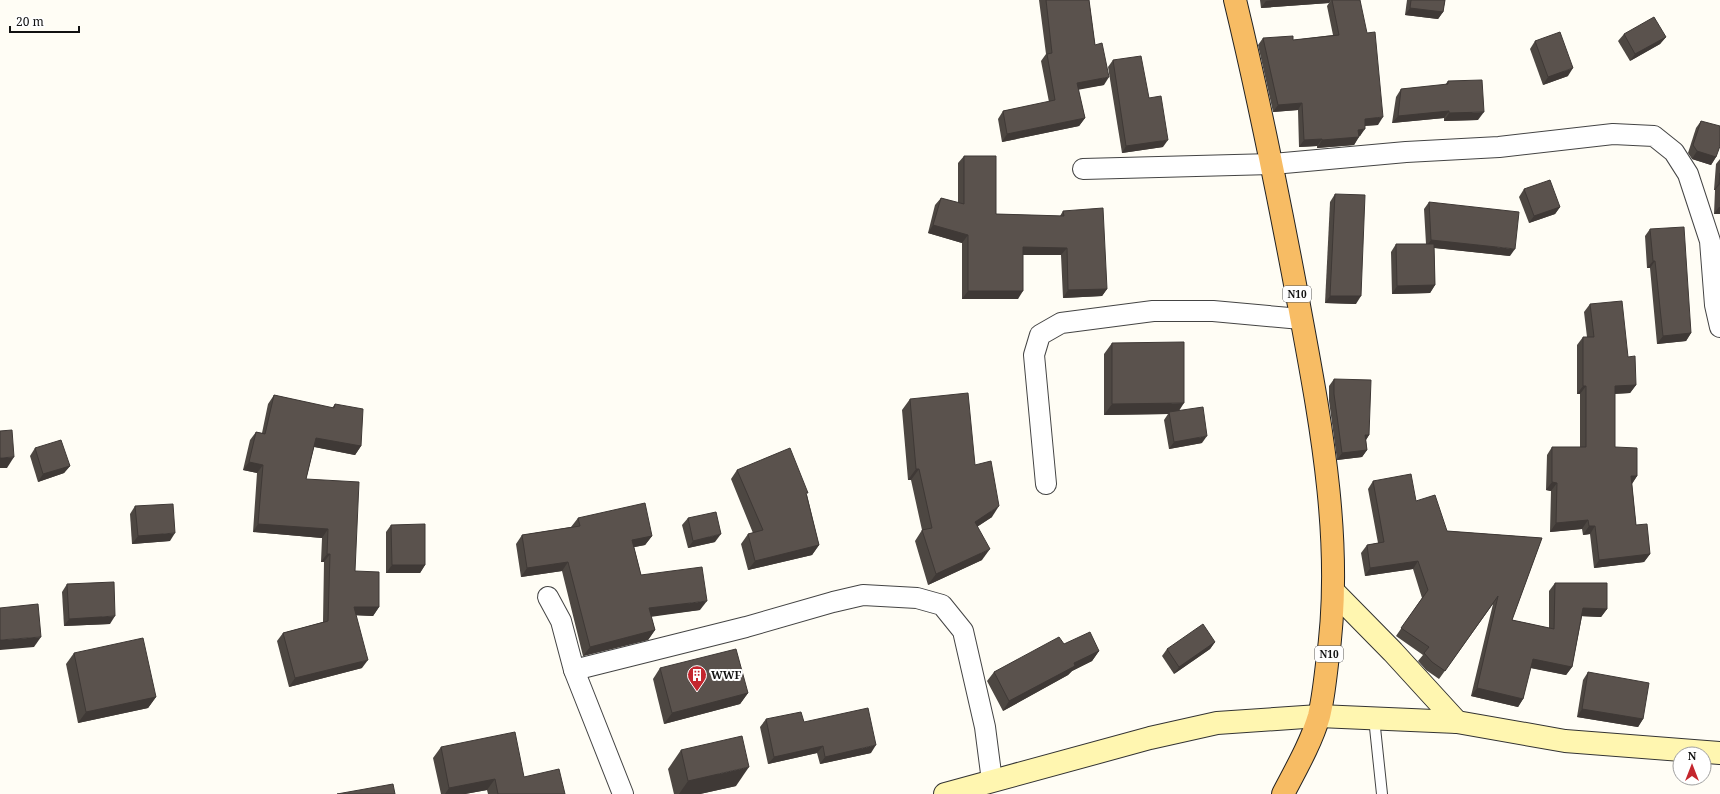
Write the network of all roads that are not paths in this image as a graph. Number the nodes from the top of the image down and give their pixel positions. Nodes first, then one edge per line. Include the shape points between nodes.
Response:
1 (1235, 0) edge
2 (1272, 164) junction
3 (1083, 169) dead end
4 (1301, 319) junction
5 (1720, 327) edge
6 (1046, 484) dead end
7 (1334, 592) junction
8 (548, 597) dead end
9 (574, 670) junction
10 (1319, 716) junction
11 (1374, 718) junction
12 (1457, 722) junction
13 (1720, 753) edge
14 (992, 781) junction
15 (623, 794) edge
16 (945, 794) edge
17 (1283, 794) edge
18 (1382, 794) edge

1 - 2 highway, N10
2 - 3 street
2 - 4 highway, N10
2 - 5 street via 1499,147 1613,134 1654,136 1674,152 1688,174 1710,241 1715,305
4 - 6 street via 1213,311 1153,311 1061,323 1040,335 1034,355
4 - 7 highway, N10 via 1329,494
7 - 10 highway, N10 via 1330,645
7 - 12 main road via 1394,652
8 - 9 street via 561,621
9 - 14 street via 746,627 833,602 863,596 917,598 942,605 963,631 984,727
9 - 15 street
10 - 11 main road
10 - 14 main road via 1217,723 1150,738
10 - 17 highway, N10
11 - 12 main road
11 - 18 lane
12 - 13 main road via 1565,741
14 - 16 main road

